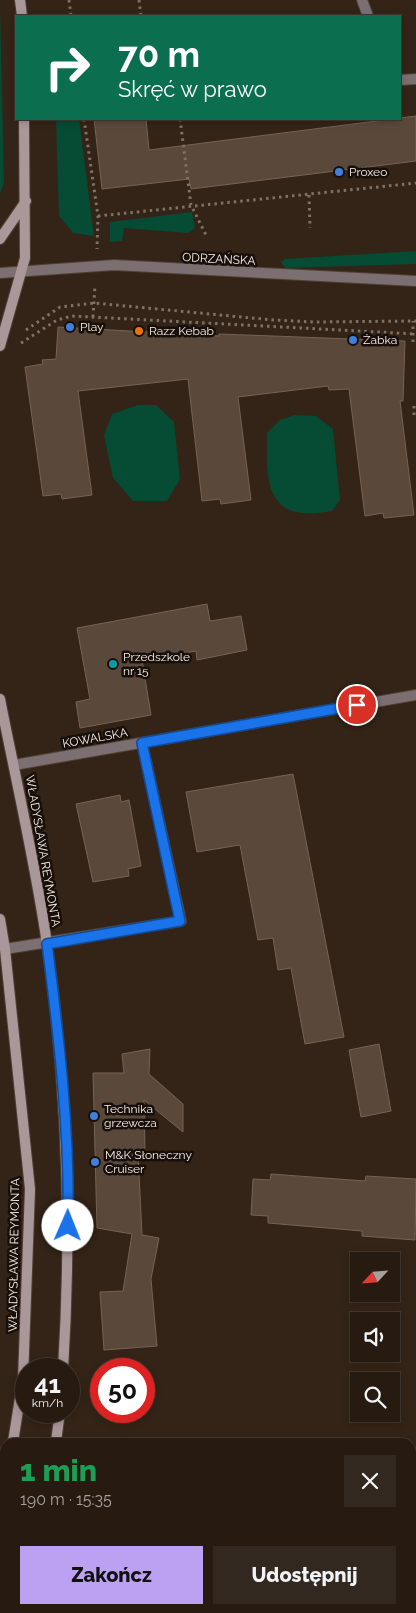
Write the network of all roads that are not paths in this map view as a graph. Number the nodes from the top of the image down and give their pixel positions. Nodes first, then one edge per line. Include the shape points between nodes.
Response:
1 (20, 0) edge
2 (362, 0) edge
3 (22, 15) edge
4 (368, 15) edge
5 (416, 79) edge
6 (401, 80) edge
7 (24, 120) edge
8 (26, 201) junction
9 (0, 239) edge
10 (22, 272) junction
11 (0, 273) edge
12 (416, 281) edge
13 (0, 346) edge
14 (416, 695) edge
15 (0, 699) edge
16 (142, 743) junction
17 (14, 765) junction
18 (0, 919) edge
19 (47, 944) junction
20 (5, 949) junction
21 (63, 1358) edge
22 (58, 1423) edge
23 (14, 1438) edge
24 (57, 1438) edge

1 - 3 main road
2 - 4 street
5 - 6 street
7 - 8 main road
8 - 9 main road
8 - 10 main road
10 - 11 street, ODRZAŃSKA
10 - 12 street, ODRZAŃSKA via 114,265
10 - 13 main road
14 - 16 street, KOWALSKA
15 - 17 main road, WŁADYSŁAWA REYMONTA
16 - 17 street, KOWALSKA
16 - 19 street via 180,921
17 - 19 main road, WŁADYSŁAWA REYMONTA
18 - 20 main road, WŁADYSŁAWA REYMONTA
19 - 20 street
19 - 21 main road, WŁADYSŁAWA REYMONTA via 60,1048 69,1197
20 - 23 main road, WŁADYSŁAWA REYMONTA via 30,1189 23,1379
22 - 24 main road

